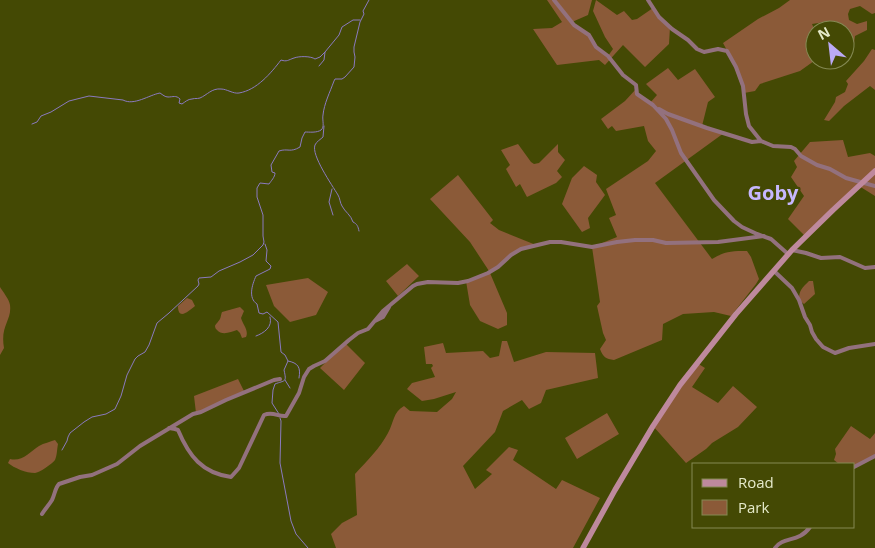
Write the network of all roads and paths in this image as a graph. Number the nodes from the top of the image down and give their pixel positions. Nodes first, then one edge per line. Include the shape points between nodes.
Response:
1 (554, 0) edge
2 (648, 0) edge
3 (653, 105) junction
4 (760, 141) junction
5 (875, 171) edge
6 (862, 183) junction
7 (875, 186) edge
8 (764, 236) junction
9 (790, 252) junction
10 (875, 267) edge
11 (774, 271) junction
12 (875, 344) edge
13 (280, 379) dead end
14 (168, 428) junction
15 (875, 456) edge
16 (855, 466) edge
17 (42, 514) dead end
18 (809, 528) edge
19 (583, 548) edge
20 (775, 548) edge

1 - 3 street via 574,25 589,35 596,47 636,85 636,94
2 - 4 street via 659,17 697,49 704,52 727,51 744,86 748,122
3 - 4 street via 707,128
3 - 8 street via 666,119 681,154 714,200 742,227
4 - 6 street via 773,146 793,147 817,165
5 - 6 main road
6 - 7 street
6 - 9 main road
8 - 9 street
8 - 14 street via 718,242 629,241 592,247 550,242 521,249 498,268 468,281 436,281 413,286 383,311 368,329 309,369 286,416 264,415 239,468 231,477 218,475 198,463 185,447 178,430
9 - 10 street via 821,258 840,257 865,268
9 - 11 main road
11 - 12 street via 792,288 812,332 823,347 836,353
11 - 19 main road via 680,385
13 - 14 street via 193,414
14 - 17 street via 117,464 56,486 51,502
15 - 16 street
18 - 20 street via 799,537 778,543

